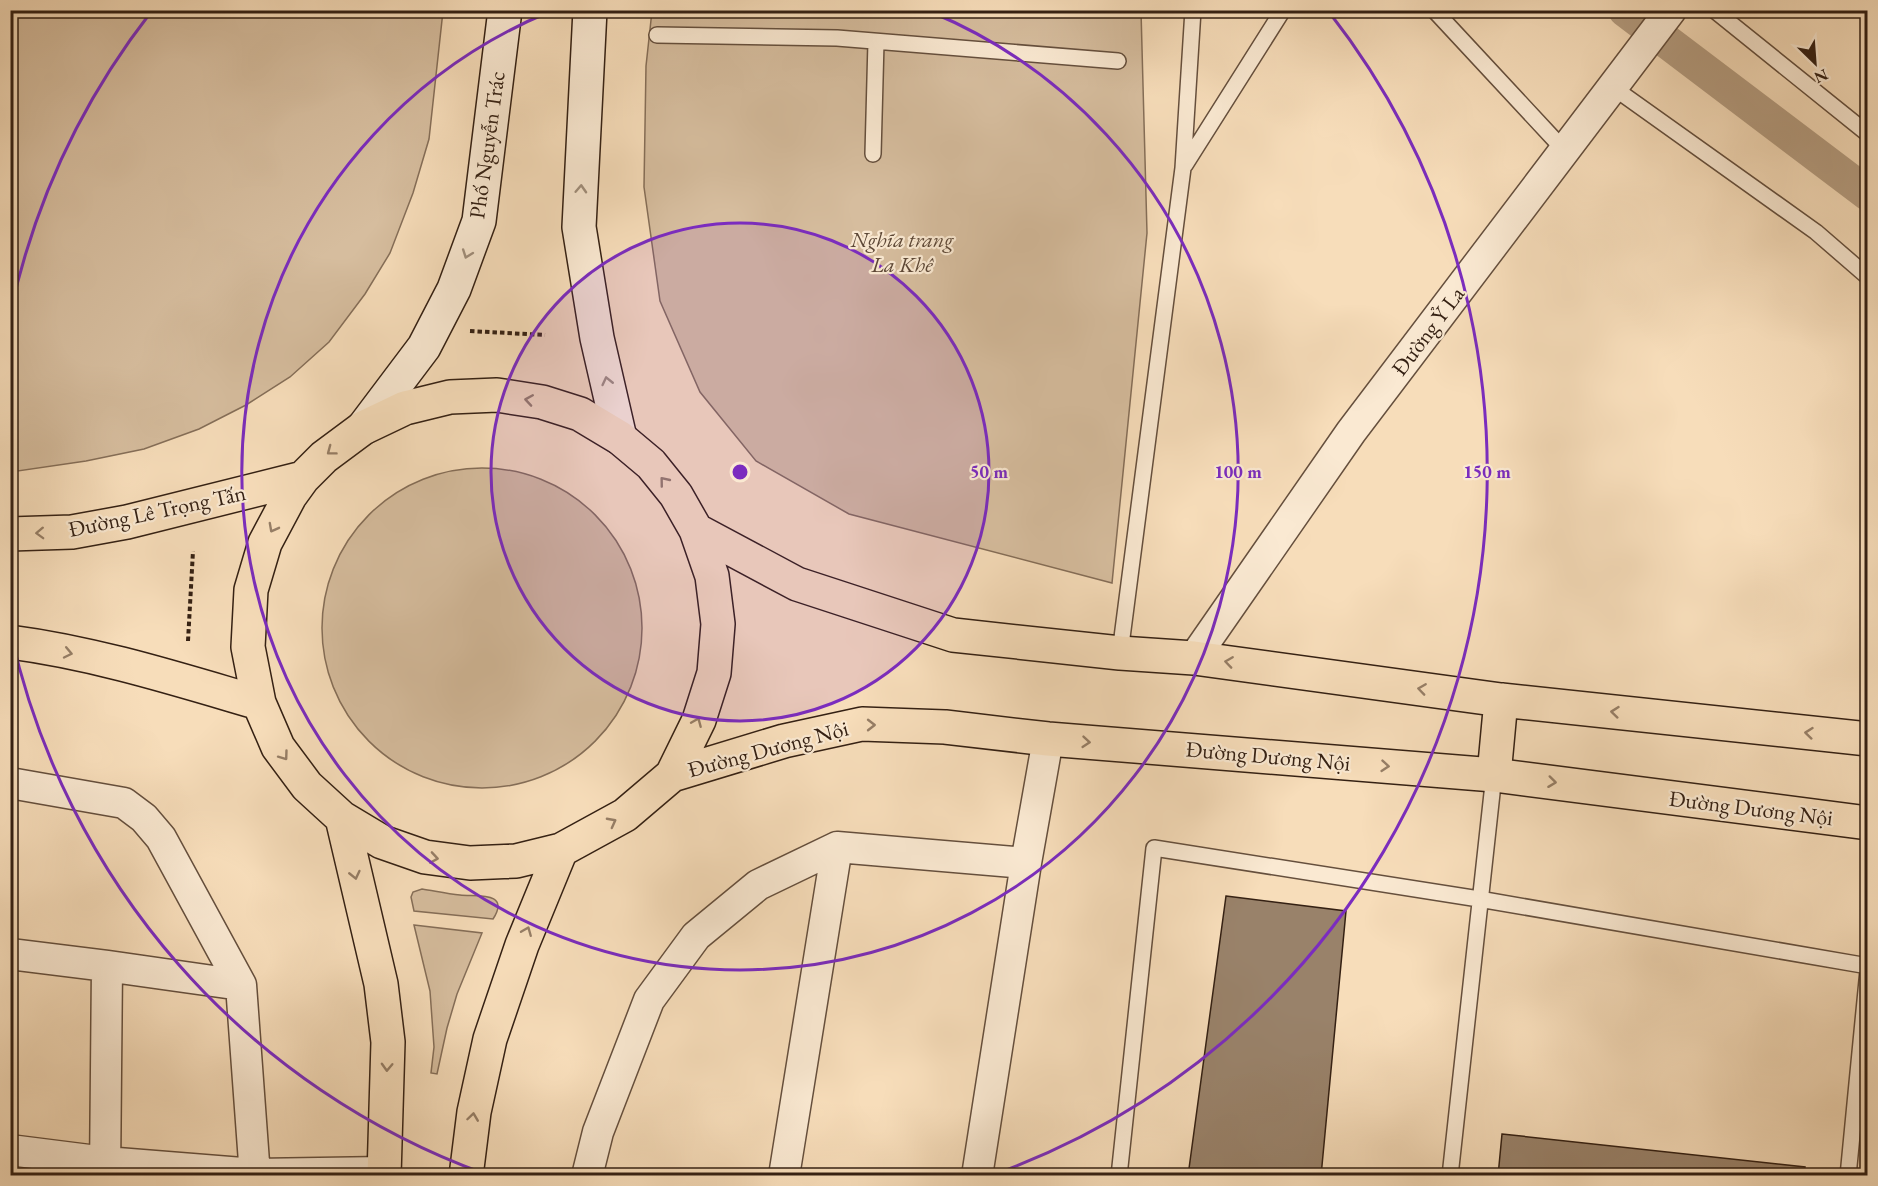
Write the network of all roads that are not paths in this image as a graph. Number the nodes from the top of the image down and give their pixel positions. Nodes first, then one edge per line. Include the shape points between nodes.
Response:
1 (505, 10) edge
2 (591, 10) edge
3 (1193, 10) edge
4 (1283, 10) edge
5 (1434, 10) edge
6 (1671, 10) edge
7 (1714, 10) edge
8 (657, 35) dead end
9 (876, 42) junction
10 (1118, 62) dead end
11 (1614, 88) junction
12 (1868, 134) edge
13 (1565, 151) junction
14 (873, 154) dead end
15 (1183, 168) junction
16 (1868, 277) edge
17 (363, 428) junction
18 (620, 438) junction
19 (303, 478) junction
20 (696, 530) junction
21 (10, 534) edge
22 (10, 642) edge
23 (1120, 653) junction
24 (1194, 658) junction
25 (1501, 700) junction
26 (259, 703) junction
27 (1048, 739) junction
28 (1868, 740) edge
29 (672, 775) junction
30 (1494, 775) junction
31 (10, 783) edge
32 (342, 818) junction
33 (1868, 823) edge
34 (837, 847) junction
35 (561, 850) junction
36 (1026, 863) junction
37 (1479, 899) junction
38 (10, 954) edge
39 (107, 966) junction
40 (1868, 968) edge
41 (240, 985) junction
42 (10, 1150) edge
43 (105, 1169) edge
44 (384, 1174) edge
45 (255, 1175) edge
46 (466, 1176) edge
47 (587, 1176) edge
48 (784, 1176) edge
49 (977, 1176) edge
50 (1119, 1176) edge
51 (1450, 1176) edge
52 (1848, 1176) edge

1 -> 17 main road, Phố Nguyễn Trác via 479,220 454,289 424,347
18 -> 2 main road via 597,338 579,226
3 - 15 lane
4 - 15 lane
5 - 13 lane
6 - 11 street, Đường Ỷ La
7 - 12 lane
8 - 9 lane
9 - 10 lane
9 - 14 lane
11 - 13 street, Đường Ỷ La
11 - 16 lane via 1816,232
13 - 24 street, Đường Ỷ La via 1351,432
15 - 23 lane
18 -> 17 main road via 580,414 542,402 497,395 450,397 405,408
17 -> 19 main road
20 -> 18 main road via 676,495 651,464
19 -> 21 main road, Đường Lê Trọng Tấn via 127,522 72,532
19 -> 26 main road via 265,543 250,590 248,647
20 - 23 main road via 797,584 952,635
29 -> 20 main road via 699,720 714,673 718,624 712,576
22 -> 26 main road via 140,668
23 - 24 main road
25 -> 24 main road
28 -> 25 main road
25 - 30 main road
26 -> 32 main road via 278,747 307,786
29 -> 27 main road, Đường Dương Nội via 784,741 862,724 945,726
27 -> 30 main road, Đường Dương Nội
27 - 36 street
35 -> 29 main road via 625,815
30 -> 33 main road, Đường Dương Nội
30 - 37 lane
31 - 41 street via 124,803 144,818 161,838
32 -> 35 main road via 382,842 436,859 470,863 516,861
32 -> 44 main road via 381,984 388,1042
34 - 36 street
34 - 47 street via 758,885 696,936 650,1000 598,1132
34 - 48 street
46 -> 35 main road via 474,1112 490,1039 522,945
36 - 49 street
37 - 40 lane
37 - 50 lane via 1154,848
37 - 51 lane
38 - 39 street
39 - 41 street
39 - 43 street
40 - 52 lane
41 - 45 street
42 - 43 street
43 - 45 street
44 - 45 street

